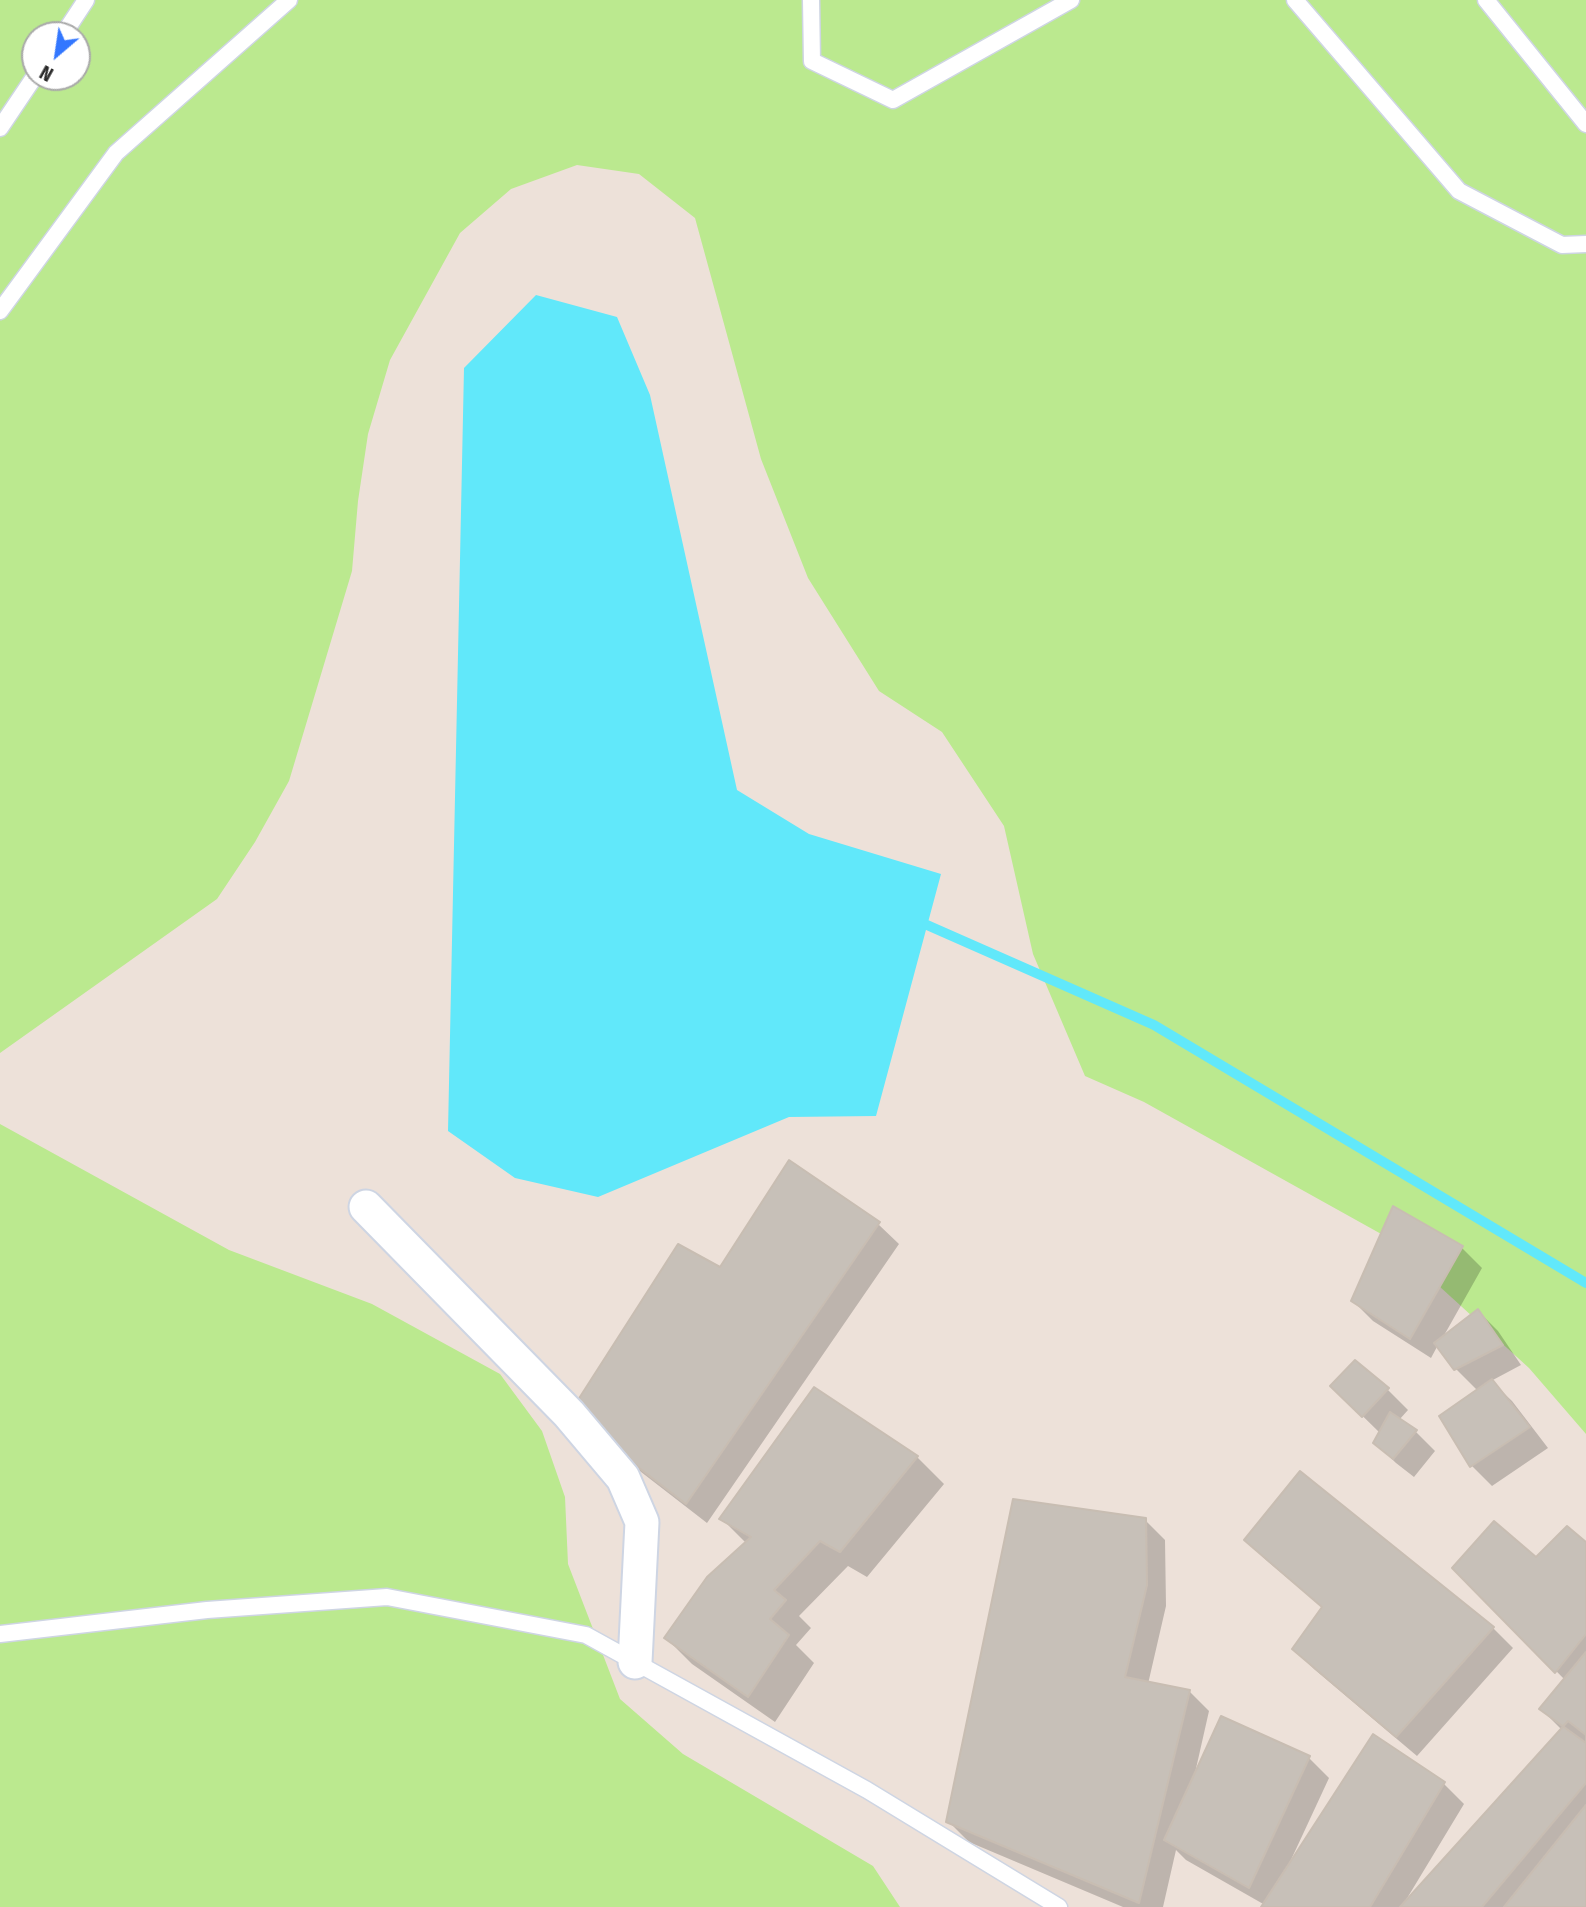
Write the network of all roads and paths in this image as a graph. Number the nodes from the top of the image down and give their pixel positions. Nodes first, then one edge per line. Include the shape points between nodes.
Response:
1 (86, 0) edge
2 (289, 0) edge
3 (811, 0) edge
4 (1071, 0) edge
5 (1295, 0) edge
6 (1486, 0) edge
7 (72, 21) edge
8 (25, 91) edge
9 (1586, 124) edge
10 (0, 128) edge
11 (1586, 244) edge
12 (0, 311) edge
13 (366, 1207) dead end
14 (0, 1634) edge
15 (635, 1662) junction
16 (1059, 1907) edge

1 - 7 lane
2 - 12 lane via 116,153
3 - 4 lane via 812,61 893,100
5 - 11 lane via 1459,191 1562,245
6 - 9 lane
8 - 10 lane
13 - 15 street via 569,1414 623,1478 642,1522
14 - 15 lane via 207,1610 387,1597 586,1635
15 - 16 lane via 867,1790

